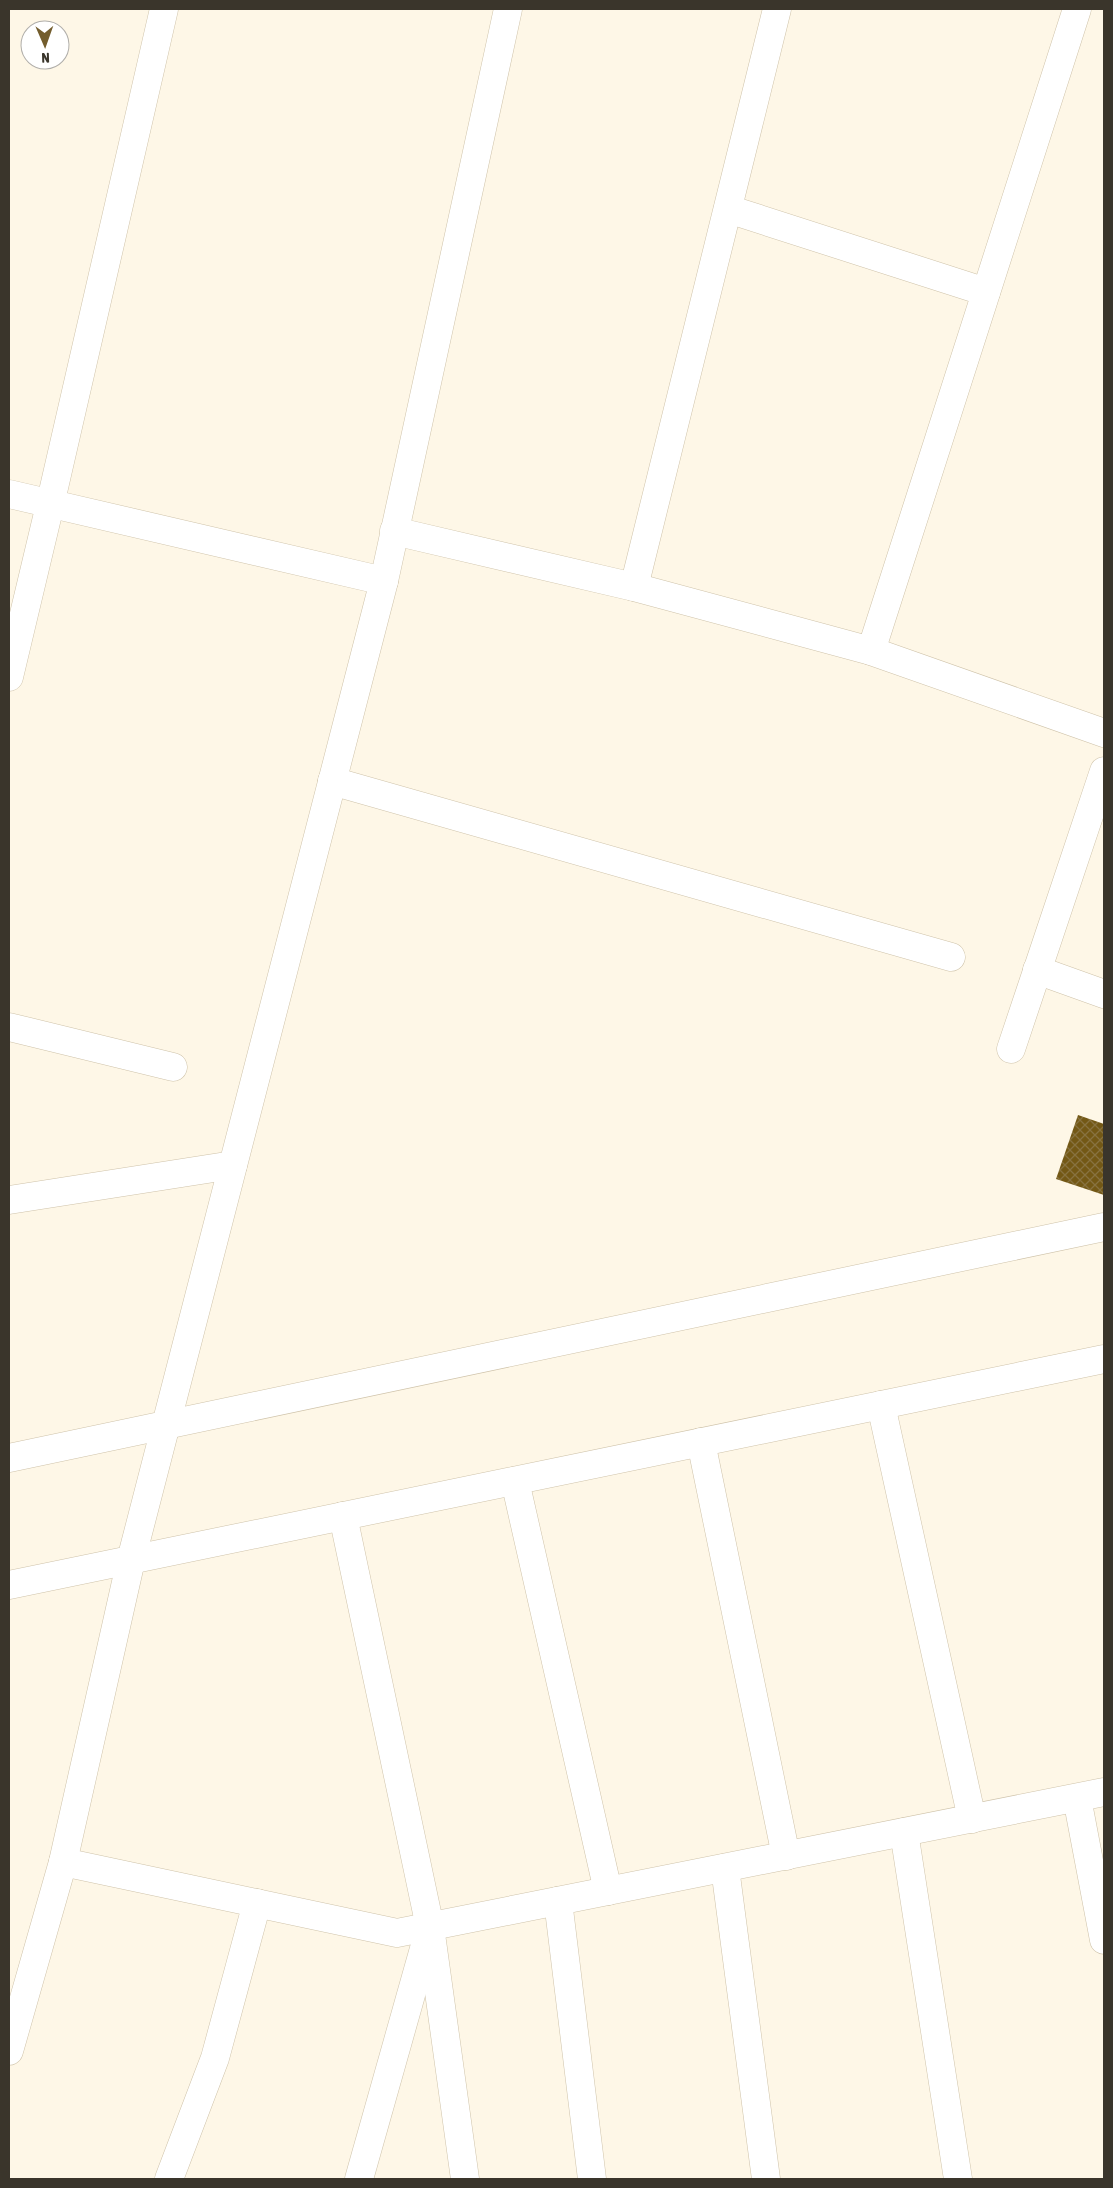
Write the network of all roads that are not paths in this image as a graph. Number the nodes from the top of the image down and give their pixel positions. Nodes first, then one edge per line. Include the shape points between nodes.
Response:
1 (164, 9) edge
2 (508, 9) edge
3 (777, 9) edge
4 (1077, 9) edge
5 (728, 209) junction
6 (986, 292) junction
7 (9, 494) edge
8 (50, 504) junction
9 (394, 531) junction
10 (384, 581) junction
11 (634, 587) junction
12 (871, 651) junction
13 (9, 677) edge
14 (1104, 733) edge
15 (1104, 771) edge
16 (332, 781) junction
17 (951, 956) dead end
18 (1037, 970) junction
19 (1104, 994) edge
20 (9, 1027) edge
21 (1011, 1049) dead end
22 (173, 1067) dead end
23 (233, 1165) junction
24 (9, 1200) edge
25 (1104, 1227) edge
26 (1104, 1359) edge
27 (881, 1405) junction
28 (166, 1425) junction
29 (700, 1442) junction
30 (9, 1458) edge
31 (515, 1481) junction
32 (343, 1516) junction
33 (132, 1560) junction
34 (9, 1585) edge
35 (1104, 1792) edge
36 (1077, 1798) junction
37 (972, 1819) junction
38 (904, 1832) junction
39 (786, 1856) junction
40 (63, 1862) junction
41 (725, 1868) junction
42 (608, 1891) junction
43 (558, 1901) junction
44 (257, 1904) junction
45 (430, 1927) junction
46 (1104, 1940) edge
47 (9, 2051) edge
48 (169, 2179) edge
49 (359, 2179) edge
50 (465, 2179) edge
51 (592, 2179) edge
52 (766, 2179) edge
53 (958, 2179) edge

1 - 8 street
2 - 9 street
3 - 5 street
4 - 6 street
5 - 6 street
5 - 11 street
6 - 12 street
7 - 8 street
8 - 10 street
8 - 13 street
9 - 10 street
9 - 11 street
10 - 16 street
11 - 12 street
12 - 14 street
15 - 18 street
16 - 17 street
16 - 23 street
18 - 19 street
18 - 21 street
20 - 22 street
23 - 24 street
23 - 28 street
25 - 28 street
26 - 27 street
27 - 29 street
27 - 37 street
28 - 30 street
28 - 33 street
29 - 31 street
29 - 39 street
31 - 32 street
31 - 42 street
32 - 33 street
32 - 45 street
33 - 34 street
33 - 40 street
35 - 36 street
36 - 37 street
36 - 46 street
37 - 38 street
38 - 39 street
38 - 53 street
39 - 41 street
40 - 44 street
40 - 47 street
41 - 42 street
41 - 52 street
42 - 43 street
43 - 45 street
43 - 51 street
44 - 45 street via 397,1933
44 - 48 street via 215,2058
45 - 49 street
45 - 50 street

